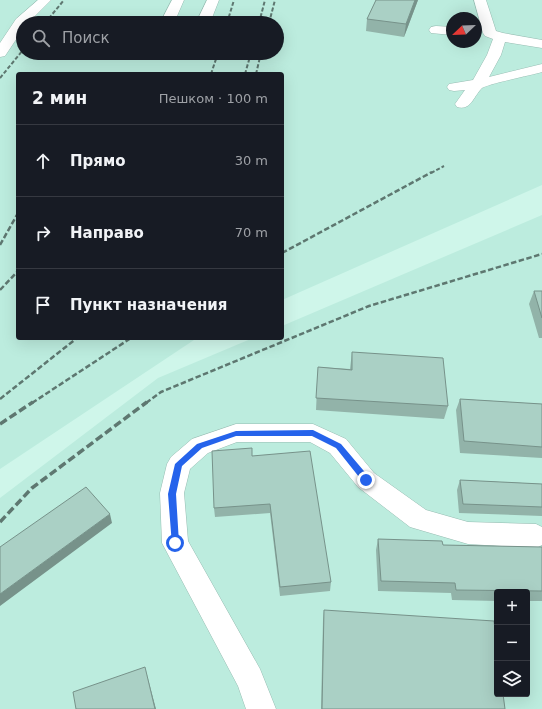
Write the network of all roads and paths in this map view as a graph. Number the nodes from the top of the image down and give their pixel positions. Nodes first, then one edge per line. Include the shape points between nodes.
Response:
1 (45, 0) edge
2 (178, 0) edge
3 (213, 0) edge
4 (480, 0) edge
5 (27, 16) edge
6 (170, 16) edge
7 (206, 16) edge
8 (16, 29) edge
9 (436, 30) dead end
10 (446, 31) edge
11 (482, 34) edge
12 (495, 35) junction
13 (542, 44) edge
14 (0, 53) edge
15 (542, 68) edge
16 (478, 84) junction
17 (454, 87) dead end
18 (462, 104) dead end
19 (536, 536) dead end
20 (261, 709) edge

1 - 5 lane
2 - 6 lane
3 - 7 lane
4 - 12 lane
8 - 14 lane
9 - 10 lane
11 - 12 lane
12 - 13 lane
12 - 16 lane via 496,53
15 - 16 lane
16 - 17 lane
16 - 18 lane
19 - 20 lane via 468,533 419,519 366,480 338,446 313,433 236,434 200,446 179,464 172,494 175,543 250,679

